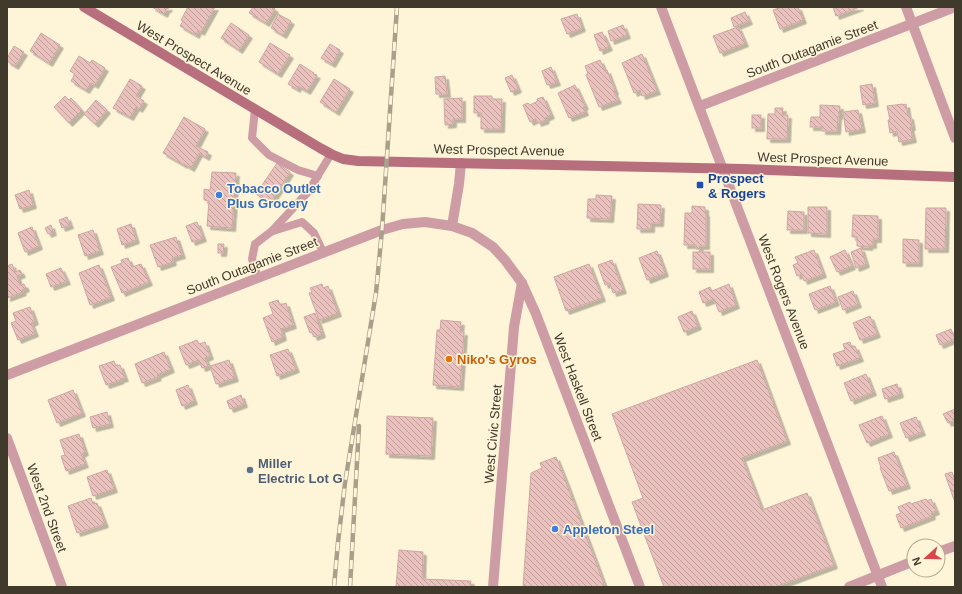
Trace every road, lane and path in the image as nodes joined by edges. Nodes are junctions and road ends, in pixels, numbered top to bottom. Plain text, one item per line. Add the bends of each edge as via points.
1 (84, 7) edge
2 (661, 7) edge
3 (906, 7) edge
4 (955, 7) edge
5 (912, 24) junction
6 (700, 106) junction
7 (255, 109) junction
8 (955, 138) edge
9 (330, 154) junction
10 (461, 163) junction
11 (724, 169) junction
12 (318, 176) junction
13 (955, 177) edge
14 (452, 226) junction
15 (272, 231) junction
16 (323, 252) junction
17 (258, 278) junction
18 (522, 283) junction
19 (7, 375) edge
20 (7, 440) edge
21 (906, 565) edge
22 (878, 576) junction
23 (62, 587) edge
24 (493, 587) edge
25 (640, 587) edge
26 (849, 587) edge
27 (882, 587) edge

1 - 7 main road, West Prospect Avenue
2 - 6 street, West Rogers Avenue
3 - 5 street
4 - 5 street, South Outagamie Street
5 - 6 street, South Outagamie Street
5 - 8 street
6 - 11 street, West Rogers Avenue
7 - 9 main road, West Prospect Avenue
7 - 12 lane via 252,138 269,155 298,170
9 - 10 main road, West Prospect Avenue via 358,161
9 - 12 lane
10 - 11 main road, West Prospect Avenue
10 - 14 street
11 - 13 main road, West Prospect Avenue
11 - 22 street, West Rogers Avenue
12 - 15 lane via 308,192
14 - 16 street, South Outagamie Street via 425,222 403,224
14 - 18 street, West Haskell Street via 472,233 493,247
15 - 16 lane via 302,222 314,233
15 - 17 lane via 255,244 252,259
16 - 17 street, South Outagamie Street
17 - 19 street, South Outagamie Street
18 - 24 street, West Civic Street via 514,327
18 - 25 street, West Haskell Street
20 - 23 street, West 2nd Street
21 - 22 street
22 - 26 street
22 - 27 street, West Rogers Avenue

